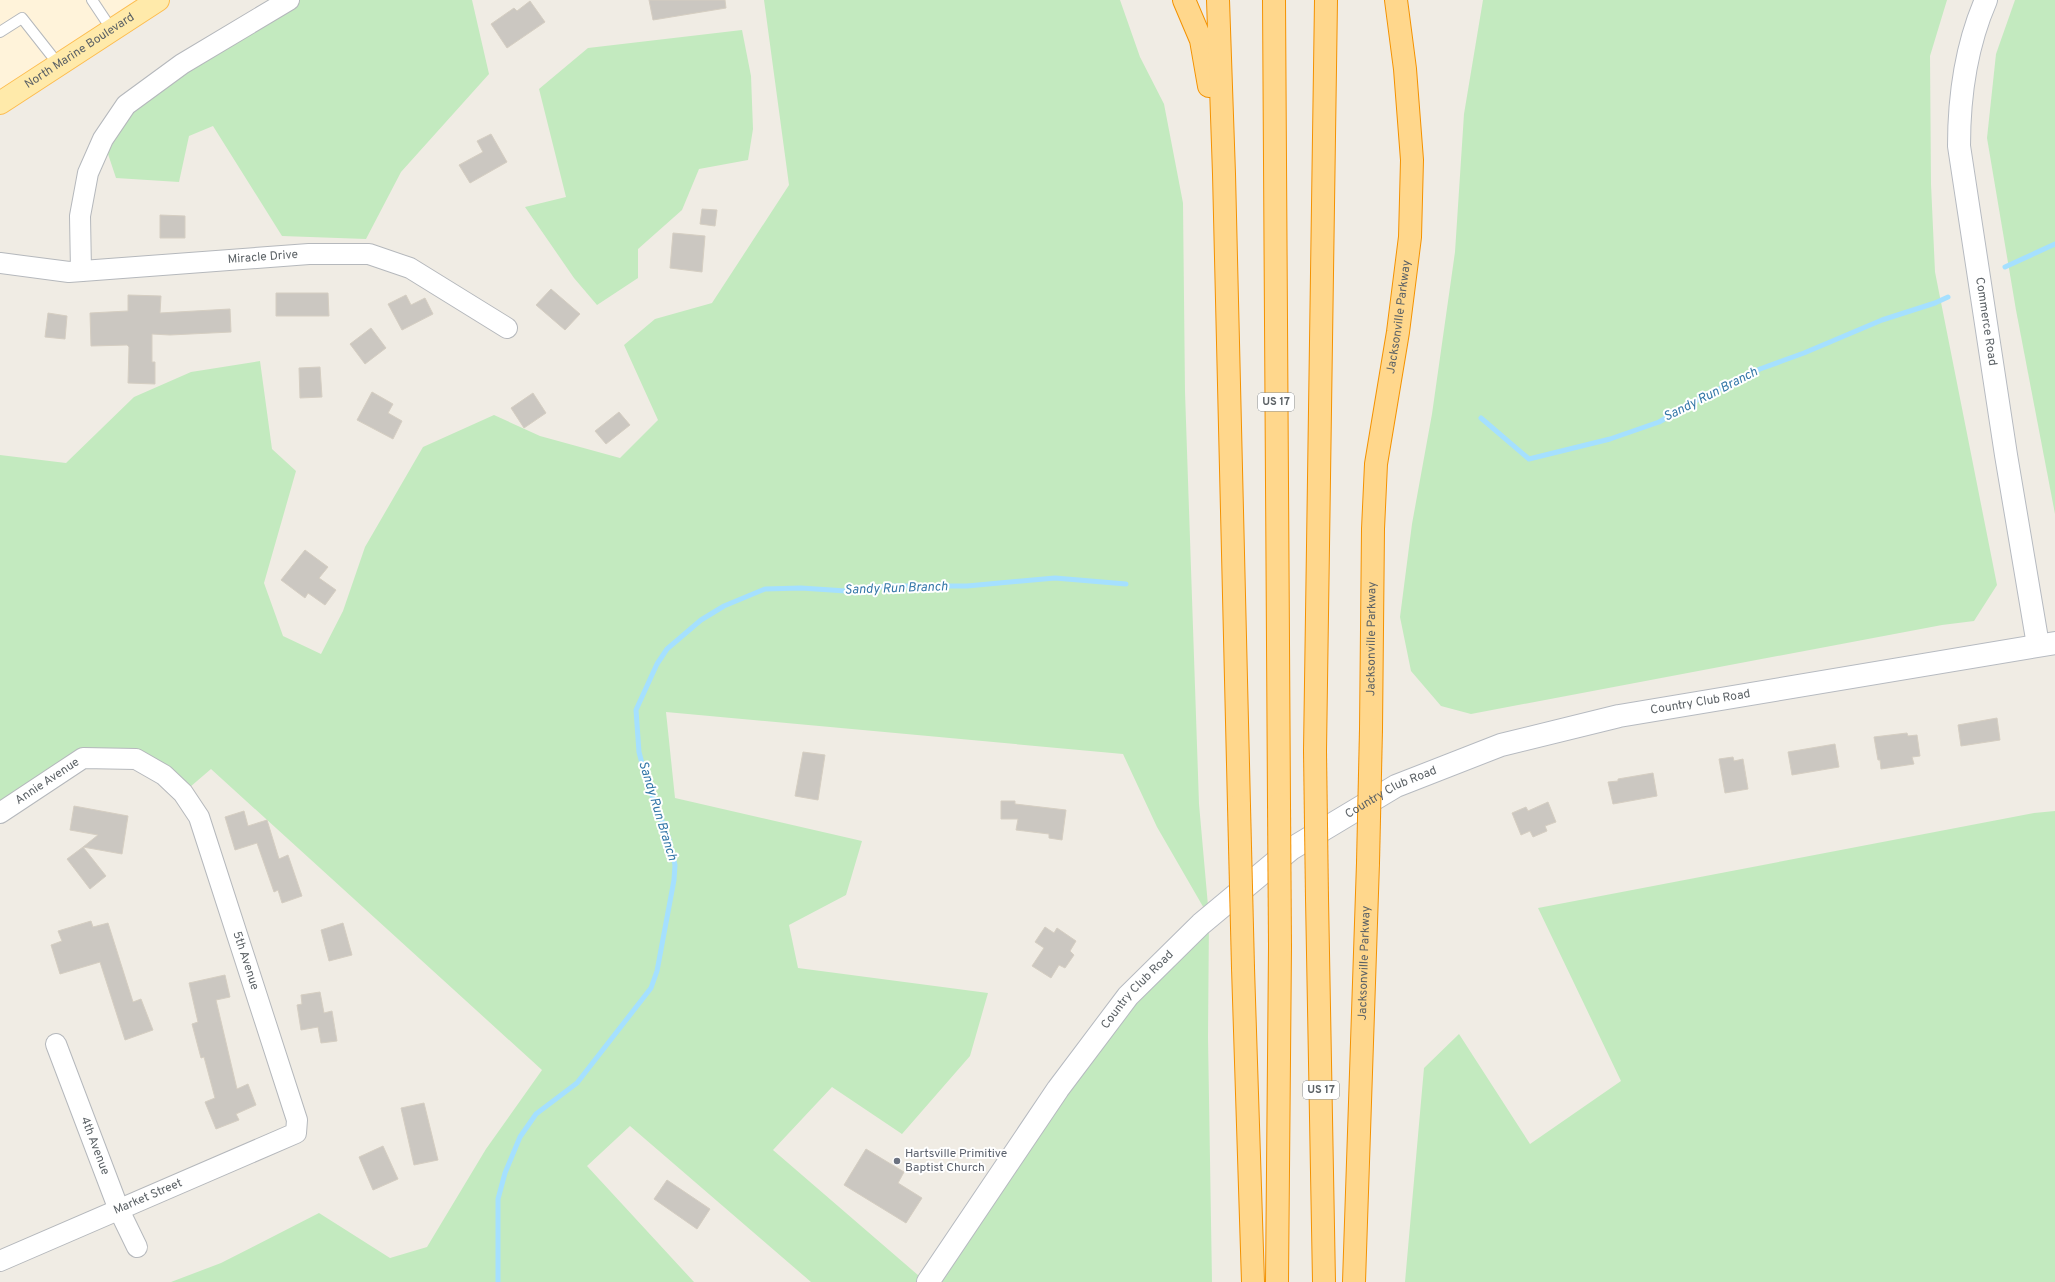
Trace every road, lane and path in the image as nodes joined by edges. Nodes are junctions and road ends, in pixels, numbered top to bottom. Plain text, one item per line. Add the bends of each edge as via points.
1 (92, 0) edge
2 (158, 0) edge
3 (289, 0) edge
4 (1184, 0) edge
5 (1218, 0) edge
6 (1274, 0) edge
7 (1326, 0) edge
8 (1396, 0) edge
9 (1986, 0) edge
10 (112, 30) junction
11 (0, 32) edge
12 (58, 65) junction
13 (0, 103) edge
14 (1224, 174) junction
15 (0, 263) edge
16 (81, 271) junction
17 (507, 328) dead end
18 (2046, 644) edge
19 (183, 793) joint
20 (0, 813) edge
21 (56, 1044) dead end
22 (296, 1133) joint
23 (119, 1210) junction
24 (137, 1247) dead end
25 (0, 1261) edge
26 (928, 1282) edge
27 (1253, 1282) edge
28 (1277, 1282) edge
29 (1324, 1282) edge
30 (1354, 1282) edge

1 - 10 lane
2 - 10 main road, North Marine Boulevard
3 - 16 street via 182,64 126,105 102,138 88,173 80,216
4 - 14 highway via 1202,40
5 - 14 highway
6 - 28 highway, US 17, bridge via 1280,947
7 - 29 highway, US 17, bridge via 1315,751
8 - 30 highway, Jacksonville Parkway, bridge via 1405,69 1412,160 1410,230 1398,332 1376,464 1368,863
9 - 18 main road, Commerce Road via 1969,51 1962,88 1959,146 2006,455
10 - 12 main road, North Marine Boulevard
11 - 12 lane via 22,18
12 - 13 main road, North Marine Boulevard
14 - 27 highway, bridge
15 - 16 street, Miracle Drive via 69,272
16 - 17 street, Miracle Drive via 309,254 369,254 410,268
18 - 26 main road, Country Club Road via 1619,716 1501,745 1396,786 1291,849 1201,924 1128,996 1058,1089
19 - 20 street, Annie Avenue via 164,775 136,759 83,758
19 - 22 street, 5th Avenue via 198,817 220,882 297,1120
21 - 23 street, 4th Avenue
22 - 23 street, Market Street
23 - 24 street, 4th Avenue
23 - 25 street, Market Street

